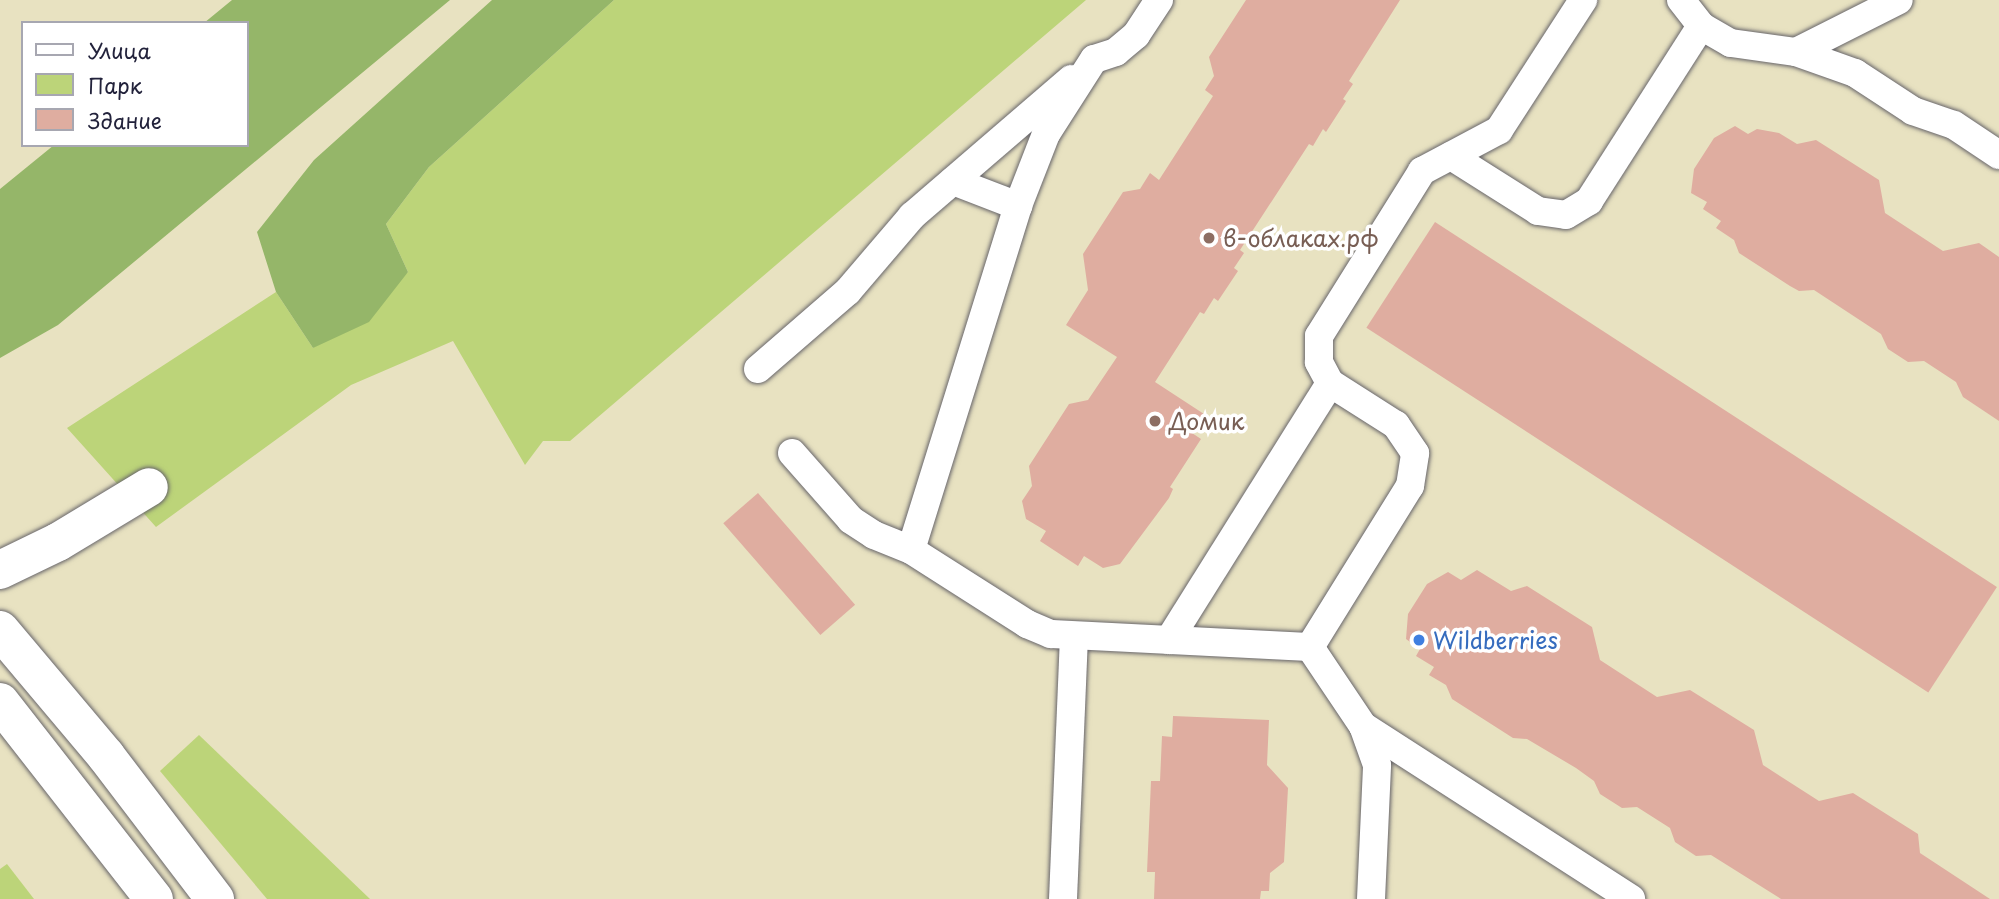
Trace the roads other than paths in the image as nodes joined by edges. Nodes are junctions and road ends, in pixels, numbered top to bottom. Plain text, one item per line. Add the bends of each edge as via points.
1 (1159, 0) edge
2 (1583, 0) edge
3 (1681, 0) edge
4 (1899, 0) edge
5 (1701, 26) junction
6 (1796, 52) junction
7 (1094, 59) junction
8 (1999, 155) edge
9 (1451, 156) junction
10 (953, 181) junction
11 (1018, 206) junction
12 (758, 369) dead end
13 (1330, 383) junction
14 (792, 453) dead end
15 (149, 487) dead end
16 (911, 550) junction
17 (0, 570) edge
18 (0, 630) edge
19 (1074, 636) junction
20 (1169, 640) junction
21 (1310, 647) junction
22 (0, 702) edge
23 (1363, 726) junction
24 (154, 899) edge
25 (215, 899) edge
26 (1063, 899) edge
27 (1371, 899) edge
28 (1631, 899) edge

1 - 7 lane via 1136,35 1116,52
2 - 9 lane via 1499,130
3 - 5 lane
4 - 6 lane
5 - 6 lane via 1731,43
5 - 9 lane via 1589,201 1566,215 1538,211
6 - 8 lane via 1854,73 1913,111 1954,125
7 - 10 lane
7 - 11 lane via 1046,134
9 - 13 lane via 1422,171 1319,336 1319,362
10 - 11 lane
10 - 12 lane via 912,216 848,291
11 - 16 lane
13 - 20 lane
13 - 21 lane via 1396,425 1415,453 1410,486
14 - 16 lane via 851,520
15 - 17 street via 58,542
16 - 19 lane via 1027,624 1051,634
18 - 25 street via 106,755
19 - 20 lane
19 - 26 lane
20 - 21 lane
21 - 23 lane
22 - 24 street
23 - 27 lane via 1377,765
23 - 28 lane

